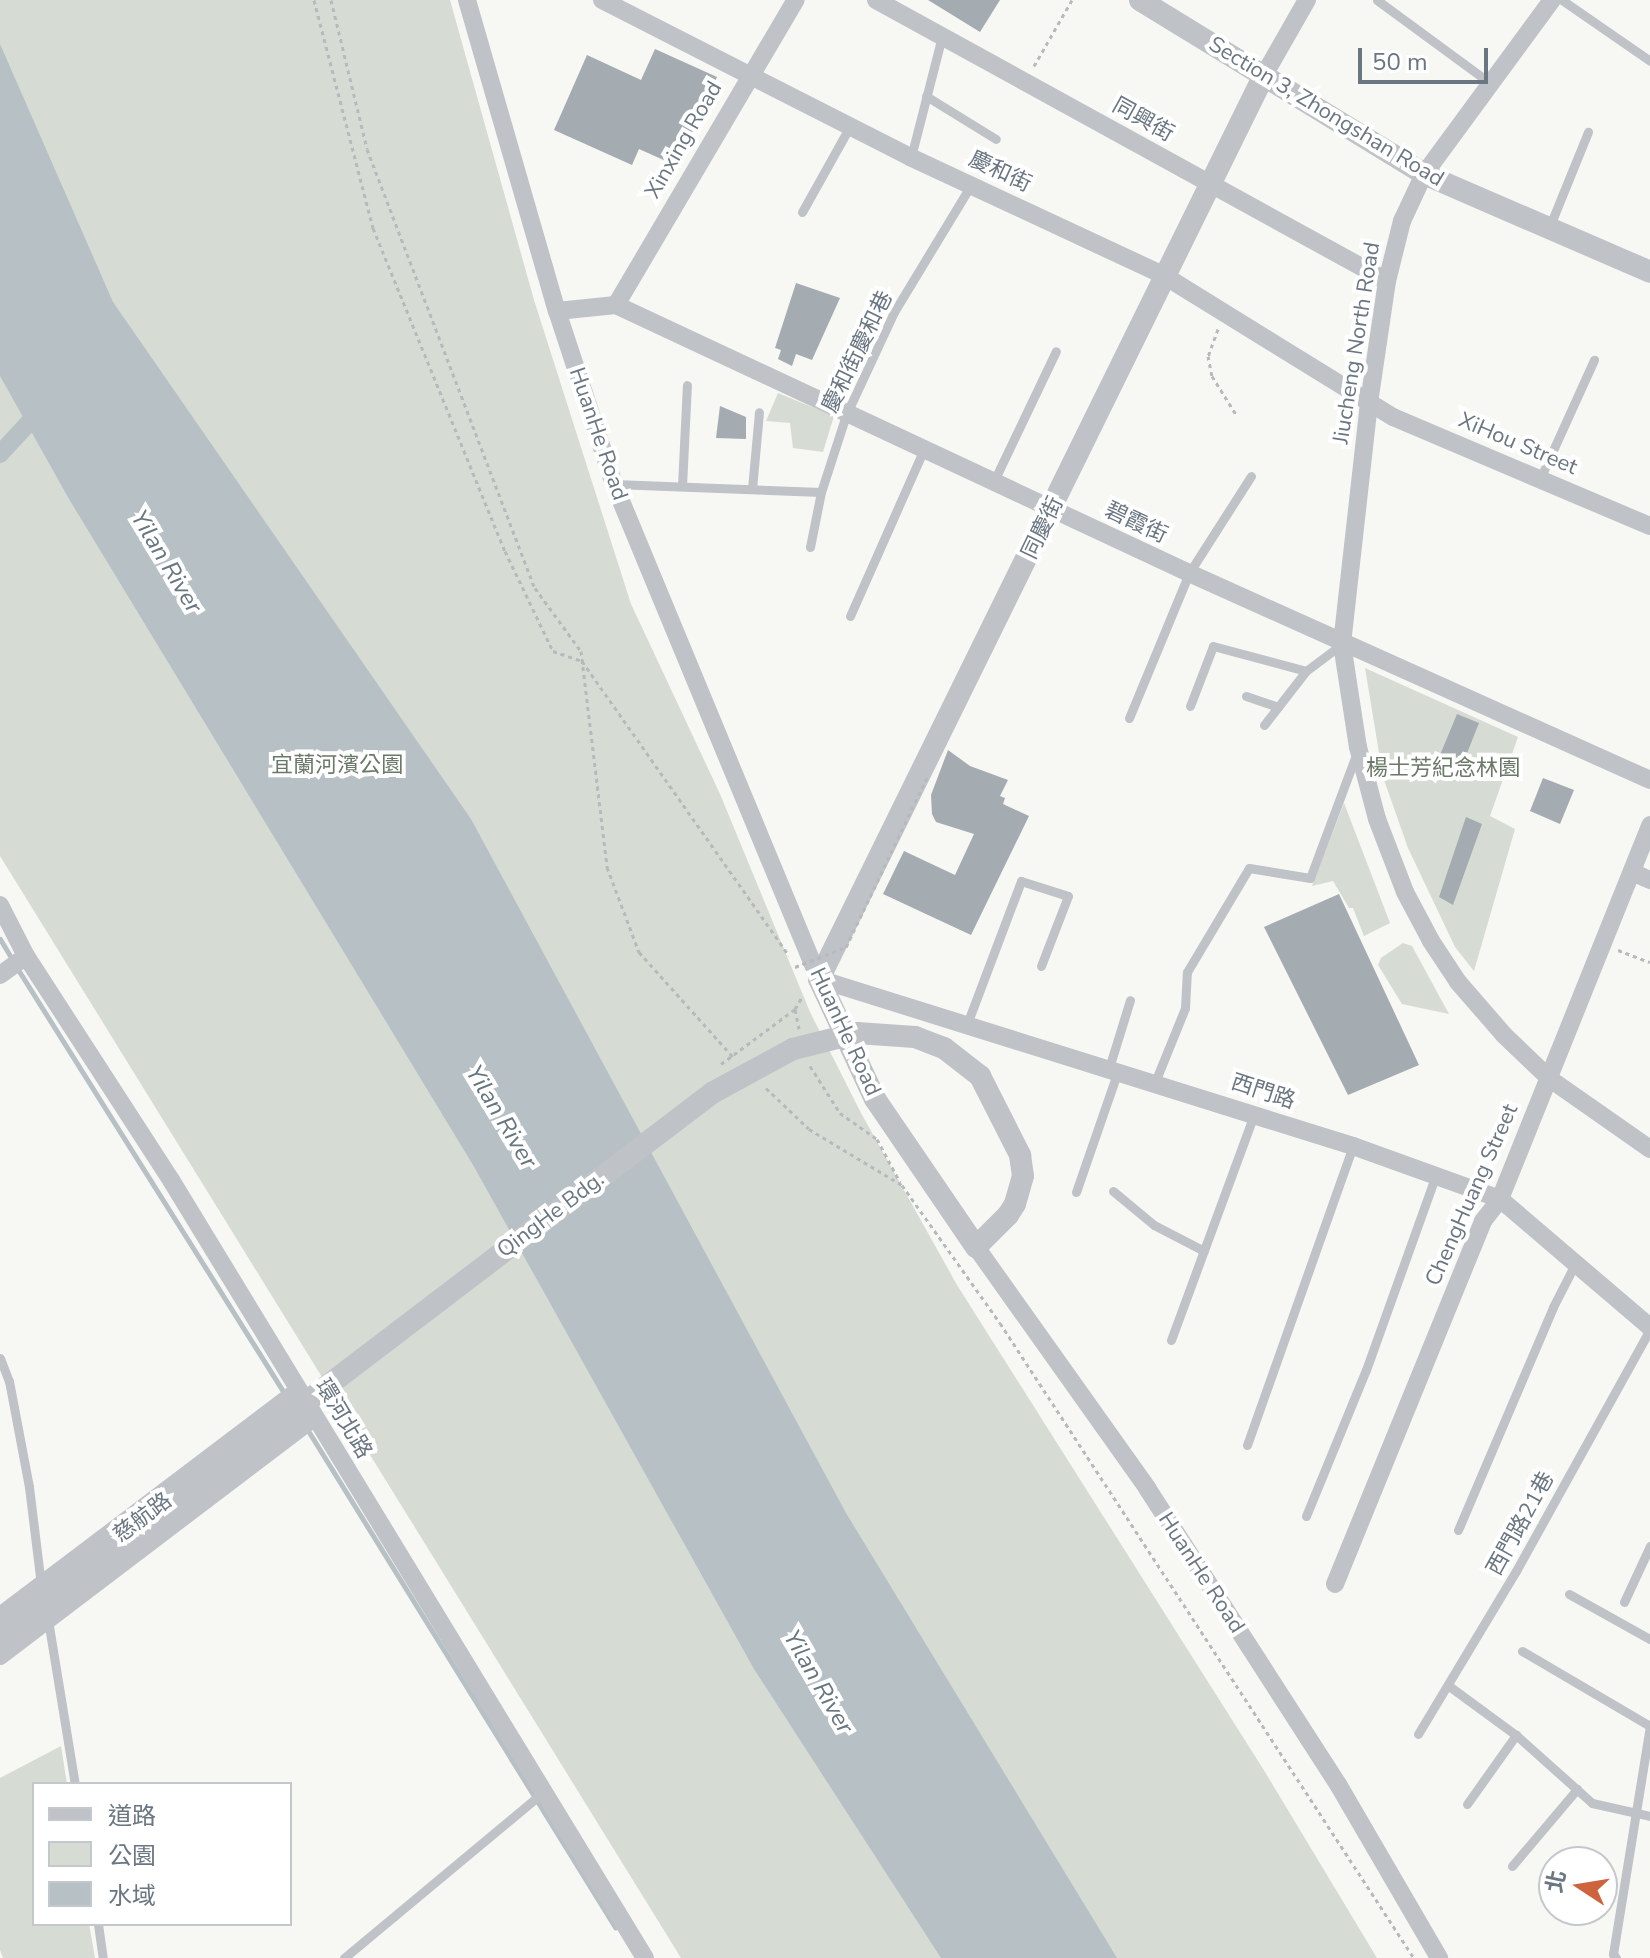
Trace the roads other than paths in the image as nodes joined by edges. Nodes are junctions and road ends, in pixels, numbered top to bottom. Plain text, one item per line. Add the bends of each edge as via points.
1 (467, 0) edge
2 (602, 0) edge
3 (796, 0) edge
4 (876, 0) edge
5 (1140, 0) edge
6 (1307, 0) edge
7 (1377, 0) edge
8 (1552, 1) edge
9 (942, 36) junction
10 (1650, 61) edge
11 (750, 74) junction
12 (1263, 77) junction
13 (1491, 83) junction
14 (926, 96) junction
15 (850, 126) junction
16 (1588, 132) dead end
17 (996, 139) dead end
18 (910, 157) junction
19 (1424, 174) junction
20 (971, 185) junction
21 (1210, 186) junction
22 (802, 212) dead end
23 (1549, 228) junction
24 (1650, 272) edge
25 (1163, 275) junction
26 (1387, 281) junction
27 (616, 305) junction
28 (557, 311) junction
29 (1056, 351) dead end
30 (1594, 360) dead end
31 (687, 385) dead end
32 (1369, 403) junction
33 (759, 412) dead end
34 (846, 415) junction
35 (923, 451) junction
36 (1251, 476) dead end
37 (1540, 479) junction
38 (993, 483) junction
39 (614, 484) junction
40 (682, 486) junction
41 (752, 489) junction
42 (821, 492) junction
43 (1052, 510) junction
44 (1650, 526) edge
45 (810, 547) dead end
46 (1189, 573) junction
47 (850, 616) dead end
48 (1342, 644) junction
49 (1306, 671) junction
50 (1246, 696) dead end
51 (1190, 706) dead end
52 (1278, 707) junction
53 (1129, 718) dead end
54 (1264, 725) dead end
55 (1358, 747) junction
56 (1650, 780) edge
57 (1650, 825) edge
58 (1632, 872) junction
59 (1650, 880) edge
60 (0, 905) edge
61 (26, 956) junction
62 (1041, 966) dead end
63 (0, 975) edge
64 (808, 983) junction
65 (1130, 1000) dead end
66 (967, 1024) junction
67 (1114, 1069) junction
68 (1550, 1079) junction
69 (1155, 1082) junction
70 (1254, 1114) junction
71 (1353, 1146) junction
72 (1650, 1149) edge
73 (1436, 1174) junction
74 (1113, 1191) dead end
75 (1076, 1192) dead end
76 (1500, 1199) junction
77 (976, 1247) junction
78 (1204, 1251) junction
79 (1575, 1264) junction
80 (1650, 1328) edge
81 (1171, 1340) dead end
82 (0, 1358) edge
83 (298, 1391) junction
84 (314, 1418) junction
85 (1247, 1445) dead end
86 (1306, 1516) dead end
87 (1458, 1530) dead end
88 (1650, 1546) edge
89 (1335, 1584) dead end
90 (41, 1585) junction
91 (1569, 1594) dead end
92 (1624, 1602) dead end
93 (0, 1616) edge
94 (48, 1620) junction
95 (0, 1635) edge
96 (1650, 1639) edge
97 (1522, 1651) dead end
98 (0, 1656) edge
99 (1449, 1686) junction
100 (1650, 1726) edge
101 (1418, 1734) dead end
102 (1516, 1735) junction
103 (75, 1782) edge
104 (1577, 1789) junction
105 (543, 1792) junction
106 (1467, 1804) dead end
107 (1636, 1814) junction
108 (1650, 1816) edge
109 (1512, 1866) dead end
110 (98, 1926) edge
111 (103, 1958) edge
112 (344, 1958) edge
113 (645, 1958) edge
114 (1439, 1958) edge
115 (1616, 1958) edge

1 - 28 street, HuanHe Road
2 - 11 street, 慶和街
3 - 11 street, Xinxing Road
4 - 9 street, 同興街
5 - 12 street, Section 3, Zhongshan Road
6 - 12 street
7 - 13 lane
8 - 10 lane
8 - 13 street, Jiucheng North Road
9 - 14 lane
9 - 21 street, 同興街
11 - 15 street, 慶和街
11 - 27 street, Xinxing Road
12 - 19 street, Section 3, Zhongshan Road
12 - 21 street, 同慶街
13 - 19 street, Jiucheng North Road
14 - 17 lane
14 - 18 lane
15 - 18 street, 慶和街
15 - 22 lane
16 - 23 lane
18 - 20 street, 慶和街
19 - 23 street, Section 3, Zhongshan Road
19 - 26 street, Jiucheng North Road via 1402,221
20 - 25 street, 慶和街
20 - 34 lane, 慶和街慶和巷 via 894,312
21 - 25 street, 同慶街
21 - 26 street, 同興街
23 - 24 street, Section 3, Zhongshan Road
25 - 32 street, 慶和街
25 - 43 street, 同慶街
26 - 32 street, Jiucheng North Road
27 - 28 street
27 - 34 street, 碧霞街
28 - 39 street, HuanHe Road
29 - 38 lane
30 - 37 lane
31 - 40 lane
32 - 37 street, XiHou Street
32 - 48 street, Jiucheng North Road
33 - 41 lane
34 - 35 street, 碧霞街
34 - 42 lane, 慶和街慶和巷
35 - 38 street, 碧霞街
35 - 47 lane
36 - 46 lane
37 - 44 street, XiHou Street
38 - 43 street, 碧霞街
39 - 40 lane
39 - 64 street, HuanHe Road
40 - 41 lane
41 - 42 lane
42 - 45 lane, 慶和街慶和巷
43 - 46 street, 碧霞街
43 - 64 street, 同慶街
46 - 48 street, 碧霞街
46 - 53 lane
48 - 49 lane
48 - 55 street, Jiucheng North Road
48 - 56 street, 碧霞街
49 - 51 lane via 1213,646
49 - 52 lane
50 - 52 lane
52 - 54 lane
55 - 68 street, Jiucheng North Road via 1377,819 1431,941 1494,1025
55 - 69 lane via 1310,878 1249,868 1187,972 1185,1008
57 - 58 street, ChengHuang Street
58 - 59 street
58 - 68 street, ChengHuang Street
60 - 61 street, 環河北路
61 - 63 street
61 - 83 street, 環河北路 via 171,1180
62 - 66 lane via 1068,896 1021,881
64 - 66 street, 西門路
64 - 77 street, HuanHe Road via 875,1099
65 - 67 lane
66 - 67 street, 西門路
67 - 69 street, 西門路
67 - 75 lane
68 - 72 street, Jiucheng North Road
68 - 76 street, ChengHuang Street
69 - 70 street, 西門路
70 - 71 street, 西門路
70 - 78 lane
71 - 73 street, 西門路
71 - 85 lane
73 - 76 street, 西門路
73 - 86 lane via 1366,1370
74 - 78 lane via 1154,1225
76 - 79 street, 西門路
76 - 89 street, ChengHuang Street via 1483,1221
77 - 95 street, QingHe Bdg., bridge via 1008,1215 1023,1176 1020,1155 980,1076 944,1048 915,1037 857,1033 793,1049 712,1093
77 - 114 street, HuanHe Road via 1147,1488 1339,1786
78 - 81 lane
79 - 80 street, 西門路
79 - 87 lane
80 - 99 lane, 西門路21巷
82 - 90 lane via 29,1487
83 - 84 street, 環河北路
83 - 90 street, 慈航路
84 - 94 street, 慈航路
84 - 105 street, 環河北路
88 - 92 lane
90 - 93 street, 慈航路
91 - 96 lane
94 - 98 street, 慈航路
94 - 103 lane
97 - 100 lane
99 - 101 lane, 西門路21巷
99 - 102 lane
100 - 107 lane
102 - 104 lane
102 - 106 lane
104 - 107 lane via 1592,1803
104 - 109 lane
105 - 112 lane
105 - 113 street, 環河北路
107 - 108 lane
107 - 115 lane
110 - 111 lane

